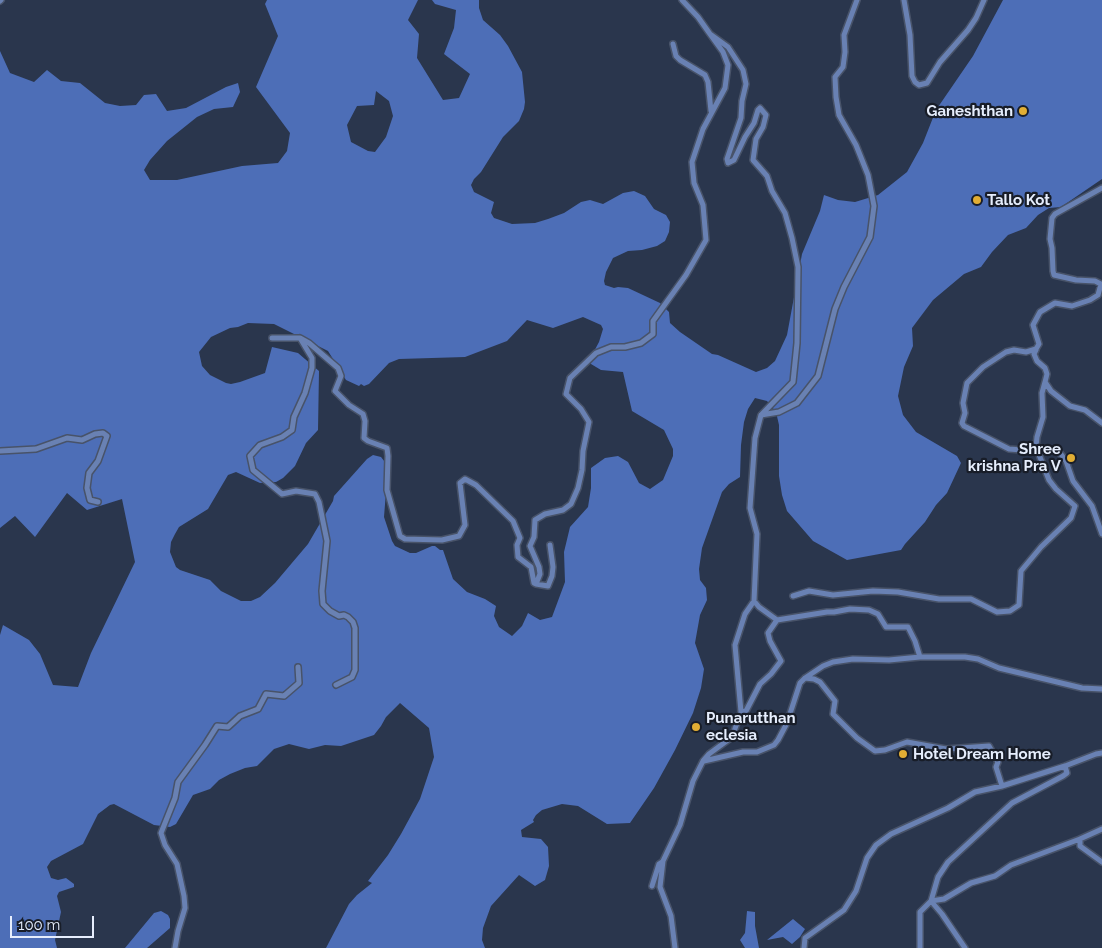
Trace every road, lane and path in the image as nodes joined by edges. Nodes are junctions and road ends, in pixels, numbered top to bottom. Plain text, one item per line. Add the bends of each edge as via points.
1 (682, 0) edge
2 (857, 0) edge
3 (904, 0) edge
4 (984, 0) edge
5 (710, 34) junction
6 (673, 44) dead end
7 (710, 114) junction
8 (1102, 188) edge
9 (272, 338) dead end
10 (300, 338) junction
11 (1036, 349) junction
12 (1045, 382) junction
13 (762, 416) junction
14 (1102, 423) edge
15 (1036, 447) junction
16 (0, 451) edge
17 (98, 502) dead end
18 (1102, 534) edge
19 (550, 545) dead end
20 (536, 584) junction
21 (793, 596) dead end
22 (754, 602) junction
23 (777, 620) junction
24 (920, 657) junction
25 (298, 667) dead end
26 (805, 678) junction
27 (336, 685) dead end
28 (1102, 689) edge
29 (740, 712) junction
30 (1102, 753) edge
31 (703, 761) junction
32 (1066, 766) junction
33 (1002, 786) junction
34 (1102, 829) edge
35 (1080, 839) junction
36 (663, 861) junction
37 (1102, 862) edge
38 (652, 886) dead end
39 (931, 901) junction
40 (175, 948) edge
41 (675, 948) edge
42 (804, 948) edge
43 (920, 948) edge
44 (965, 948) edge

1 - 5 street
2 - 13 street via 844,35 843,67 835,77 836,97 839,115 868,175 874,206 870,237 835,309 818,376 797,403
3 - 4 street via 912,76 919,85 927,83 940,62 968,30
5 - 7 street via 728,65 725,88
5 - 13 street via 736,57 746,84 741,118 728,163 734,160 760,108 766,115 756,139 753,160 766,176 785,213 798,267 793,382
6 - 7 street via 676,56 704,75 708,82
7 - 20 street via 692,162 694,183 703,205 706,240 653,321 653,334 641,343 611,347 596,353 570,378 566,394 581,408 589,422 582,470 571,504 564,510 535,520 530,546 539,567
8 - 11 street via 1055,214 1050,239 1054,274 1095,281 1101,284 1098,295 1072,306 1055,303 1040,312 1033,325 1039,344
9 - 10 street
10 - 20 street via 338,368 340,376 335,391 363,414 364,438 386,448 387,490 400,536 405,539 442,540 458,536 465,525 460,483 465,479 476,485 513,522 520,538 518,557 531,567
10 - 27 street via 312,358 312,368 292,430 260,445 250,456 253,470 282,494 296,491 314,494 319,502 328,541 323,604 339,616 348,617 355,628 355,670 352,677
11 - 12 street via 1034,354 1047,374
11 - 15 street via 1006,352 971,378 963,403 965,414 962,424 1008,449
12 - 14 street via 1060,399 1085,410
12 - 15 street via 1043,417
13 - 22 street via 753,448 750,508 757,534
15 - 18 street via 1060,454 1066,461 1073,481 1092,506
15 - 21 street via 1049,480 1075,506 1071,518 1021,572 1019,605 1010,611 997,612 971,599 939,599 898,592 833,595 809,591
16 - 17 street via 36,448 67,438 82,440 103,433 107,436 98,461 89,473 87,488 90,500
19 - 20 street via 552,576 548,586
22 - 23 street
22 - 29 street via 735,645
23 - 24 street via 827,612 869,610 878,614 886,627 908,627
23 - 29 street via 768,633 781,661 760,684 746,711
24 - 26 street via 833,662
24 - 28 street via 972,658 999,668 1082,688
25 - 40 street via 299,683 284,696 266,694 258,708 228,726 216,726 178,782 161,833 177,864 184,896 185,908
26 - 31 street via 774,746
26 - 33 street via 820,682 835,701 833,714 870,748 880,751 906,742 946,749 989,746 998,762 996,767
29 - 31 street via 732,737
30 - 32 street
31 - 36 street
32 - 33 street
32 - 39 street via 1067,773 1012,803 948,862 938,877
33 - 42 street via 975,792 876,844 867,858 856,892 844,910 805,938
34 - 35 street
35 - 37 street via 1080,846
35 - 39 street via 1011,865 995,876 971,883 944,899
36 - 38 street
36 - 41 street via 660,887 671,916
39 - 43 street via 920,912
39 - 44 street

